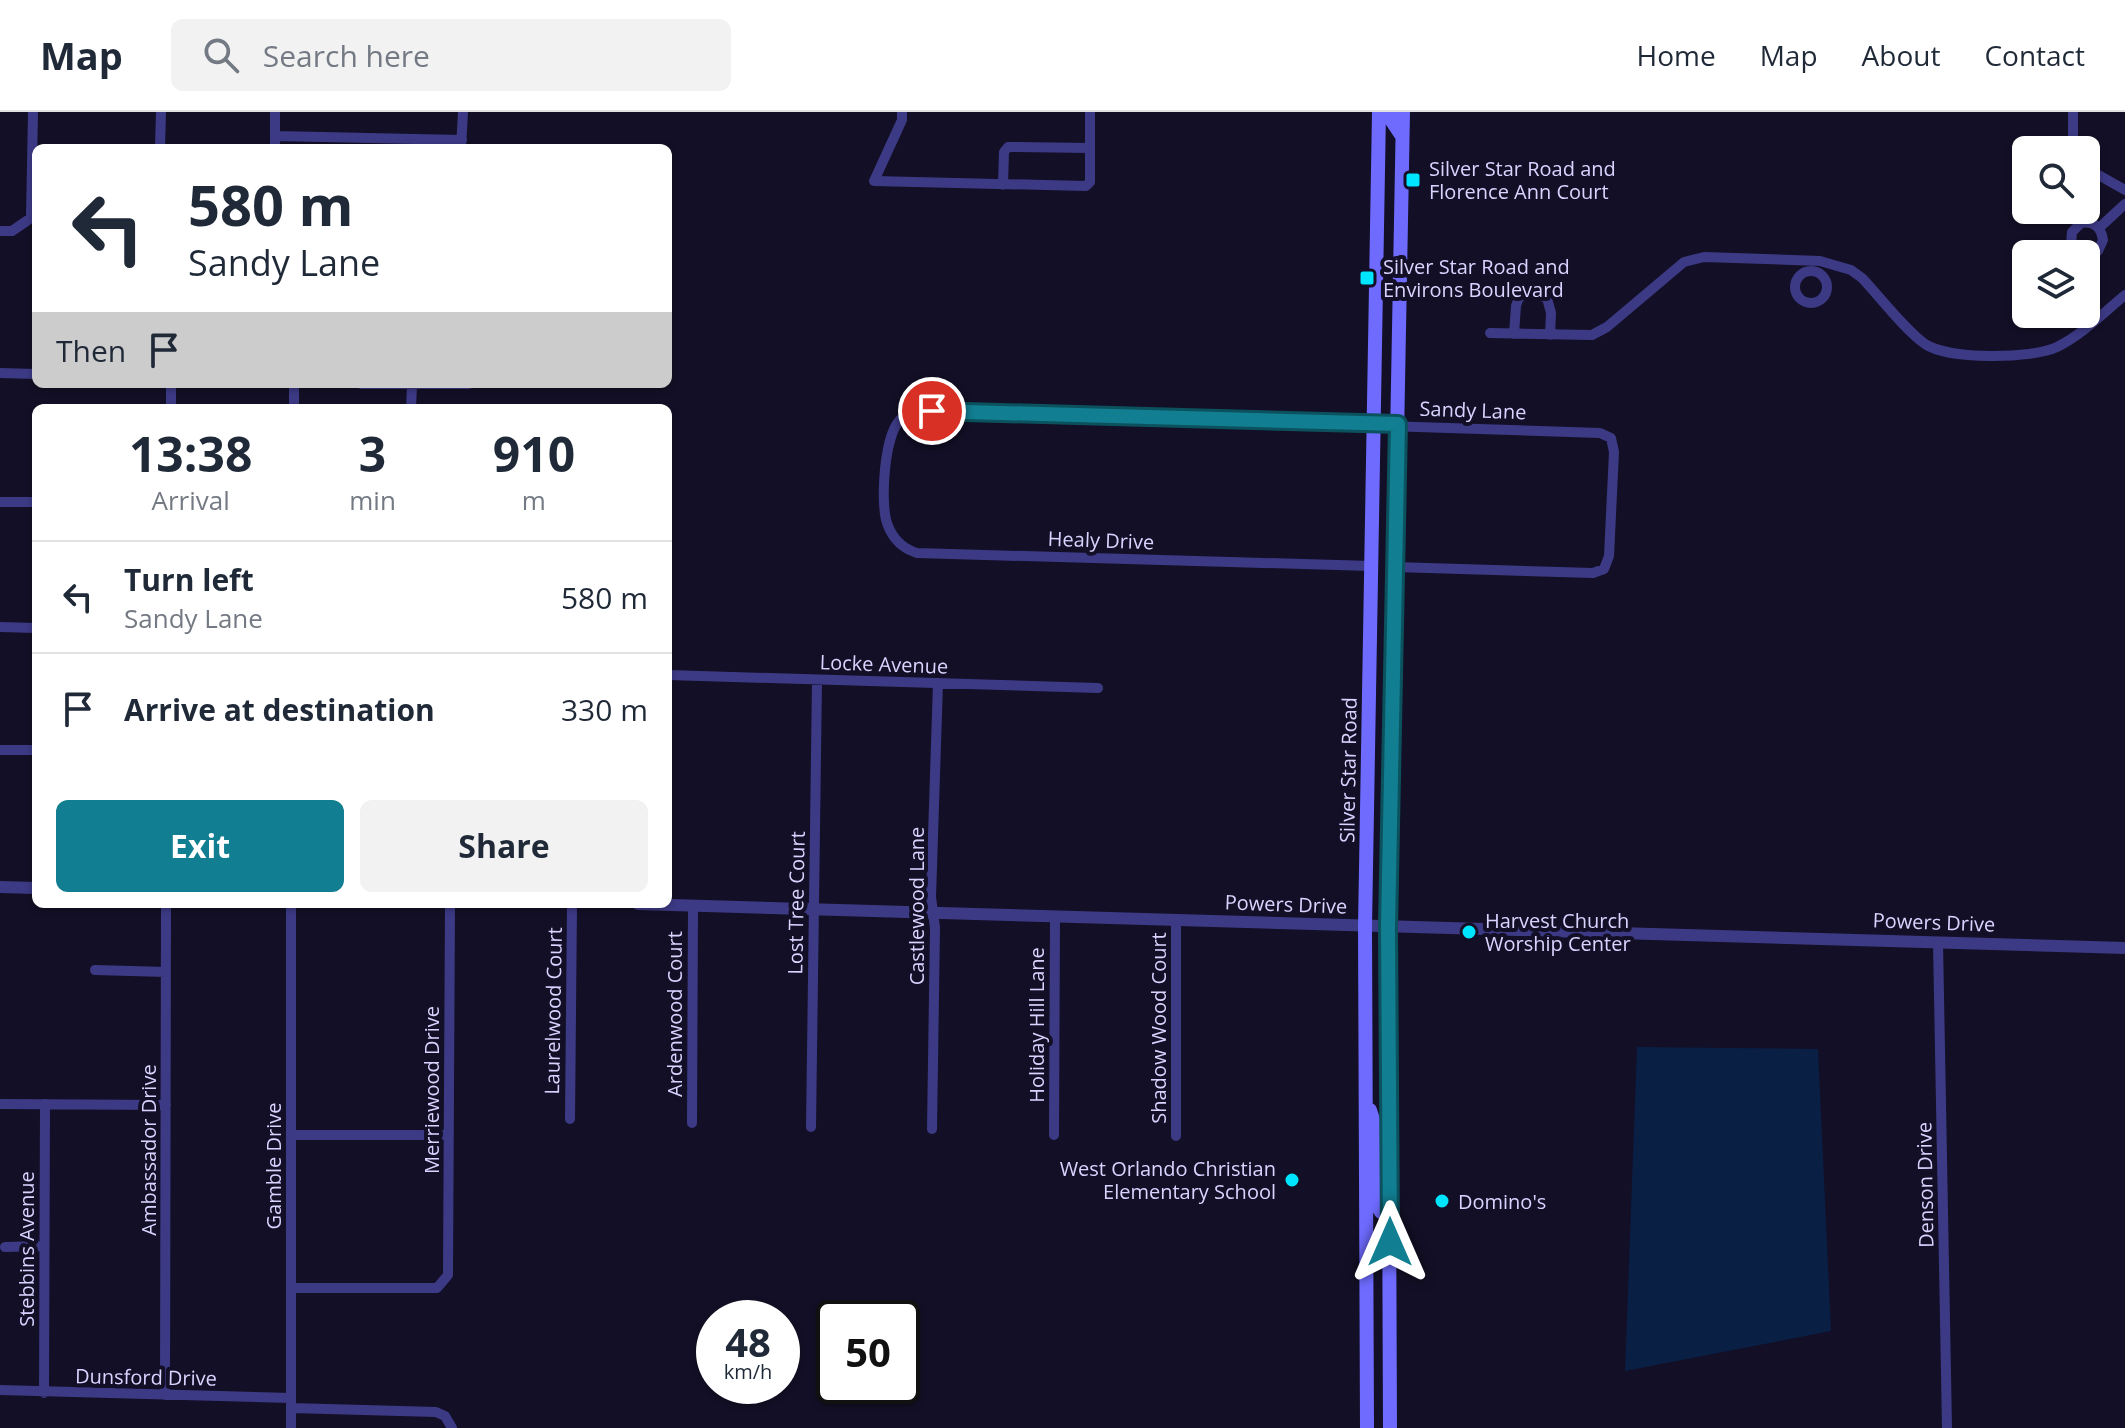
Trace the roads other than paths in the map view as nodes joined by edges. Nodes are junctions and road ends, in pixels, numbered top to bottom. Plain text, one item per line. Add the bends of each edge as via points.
1 (33, 112) edge
2 (161, 112) edge
3 (275, 112) edge
4 (463, 112) edge
5 (902, 112) edge
6 (1090, 112) edge
7 (1379, 112) edge
8 (1392, 112) edge
9 (1403, 112) edge
10 (2073, 112) edge
11 (1403, 136) junction
12 (2073, 136) edge
13 (275, 142) edge
14 (32, 144) edge
15 (160, 144) edge
16 (462, 144) edge
17 (1090, 148) junction
18 (32, 165) edge
19 (2100, 176) edge
20 (1003, 185) junction
21 (2125, 190) edge
22 (2125, 204) edge
23 (2099, 228) junction
24 (0, 231) edge
25 (2070, 240) edge
26 (2100, 248) edge
27 (2125, 295) edge
28 (1490, 333) dead end
29 (1514, 334) junction
30 (1550, 335) junction
31 (0, 373) edge
32 (32, 374) edge
33 (1373, 423) junction
34 (1398, 424) junction
35 (885, 482) joint
36 (0, 502) edge
37 (32, 502) edge
38 (1371, 566) junction
39 (1395, 567) junction
40 (0, 627) edge
41 (32, 628) edge
42 (672, 675) edge
43 (817, 680) junction
44 (938, 683) junction
45 (1098, 688) dead end
46 (0, 750) edge
47 (32, 750) edge
48 (0, 887) edge
49 (32, 888) edge
50 (672, 905) edge
51 (693, 906) junction
52 (166, 908) edge
53 (291, 908) edge
54 (450, 908) edge
55 (572, 908) edge
56 (813, 909) junction
57 (933, 912) junction
58 (1055, 916) junction
59 (1176, 919) junction
60 (1365, 927) junction
61 (1388, 927) junction
62 (1938, 942) junction
63 (2125, 948) edge
64 (95, 970) dead end
65 (166, 972) junction
66 (1365, 1094) junction
67 (0, 1104) edge
68 (45, 1104) junction
69 (166, 1105) junction
70 (570, 1119) dead end
71 (692, 1123) dead end
72 (811, 1127) dead end
73 (932, 1129) dead end
74 (291, 1135) junction
75 (449, 1135) junction
76 (1054, 1135) dead end
77 (1176, 1136) dead end
78 (1390, 1216) junction
79 (43, 1246) junction
80 (5, 1247) dead end
81 (291, 1288) junction
82 (0, 1390) edge
83 (44, 1393) junction
84 (165, 1395) junction
85 (291, 1403) junction
86 (291, 1428) edge
87 (452, 1428) edge
88 (1367, 1428) edge
89 (1390, 1428) edge
90 (1947, 1428) edge

1 - 14 street
2 - 15 street
3 - 13 street
4 - 16 street
5 - 20 street via 874,181
6 - 17 street
7 - 33 main road, Silver Star Road
8 - 11 main road
9 - 11 main road
10 - 12 street
11 - 34 main road
13 - 16 street
17 - 20 street via 1008,147
17 - 20 street via 1086,186
18 - 24 street via 31,218 12,231
19 - 21 street
22 - 23 street
23 - 25 street via 2088,222 2075,226
23 - 26 street
27 - 30 street via 2052,349 1954,354 1923,343 1851,270 1704,257 1684,262 1592,335
28 - 29 street
29 - 30 street
29 - 30 street via 1519,297 1532,293 1547,298
31 - 32 street
33 - 34 street, Sandy Lane
33 - 35 street, Sandy Lane via 915,412 900,419 891,433
33 - 38 main road, Silver Star Road
34 - 39 main road
34 - 39 street, Sandy Lane via 1600,433 1611,438 1614,452 1604,569 1593,573
35 - 38 street, Healy Drive via 886,521 896,541 917,553
36 - 37 street
38 - 60 main road, Silver Star Road
39 - 61 main road
40 - 41 street
42 - 43 street, Locke Avenue
43 - 44 street, Locke Avenue
43 - 56 street, Lost Tree Court
44 - 45 street, Locke Avenue
44 - 57 street, Castlewood Lane
46 - 47 street
48 - 49 street
50 - 51 street, Powers Drive
51 - 56 street, Powers Drive
51 - 71 street, Ardenwood Court
52 - 65 street, Ambassador Drive
53 - 74 street, Gamble Drive
54 - 75 street, Merriewood Drive
55 - 70 street, Laurelwood Court
56 - 57 street, Powers Drive
56 - 72 street, Lost Tree Court
57 - 58 street, Powers Drive
57 - 73 street, Castlewood Lane
58 - 59 street, Powers Drive
58 - 76 street, Holiday Hill Lane
59 - 60 street, Powers Drive
59 - 77 street, Shadow Wood Court
60 - 61 street, Powers Drive
60 - 66 main road, Silver Star Road
61 - 62 street, Powers Drive
61 - 78 main road
62 - 63 street, Powers Drive
62 - 90 street, Denson Drive
64 - 65 street
65 - 69 street, Ambassador Drive
66 - 78 main road via 1376,1129 1376,1204
66 - 88 main road, Silver Star Road
67 - 68 street
68 - 69 street
68 - 79 street, Stebbins Avenue
69 - 84 street, Ambassador Drive
74 - 75 street
74 - 81 street, Gamble Drive
75 - 81 street, Merriewood Drive via 448,1275 437,1288
78 - 89 main road
79 - 80 street
79 - 83 street, Stebbins Avenue
81 - 85 street, Gamble Drive
82 - 83 street, Dunsford Drive
83 - 84 street, Dunsford Drive
84 - 85 street, Dunsford Drive
85 - 86 street, Gamble Drive
85 - 87 street, Dunsford Drive via 436,1412

